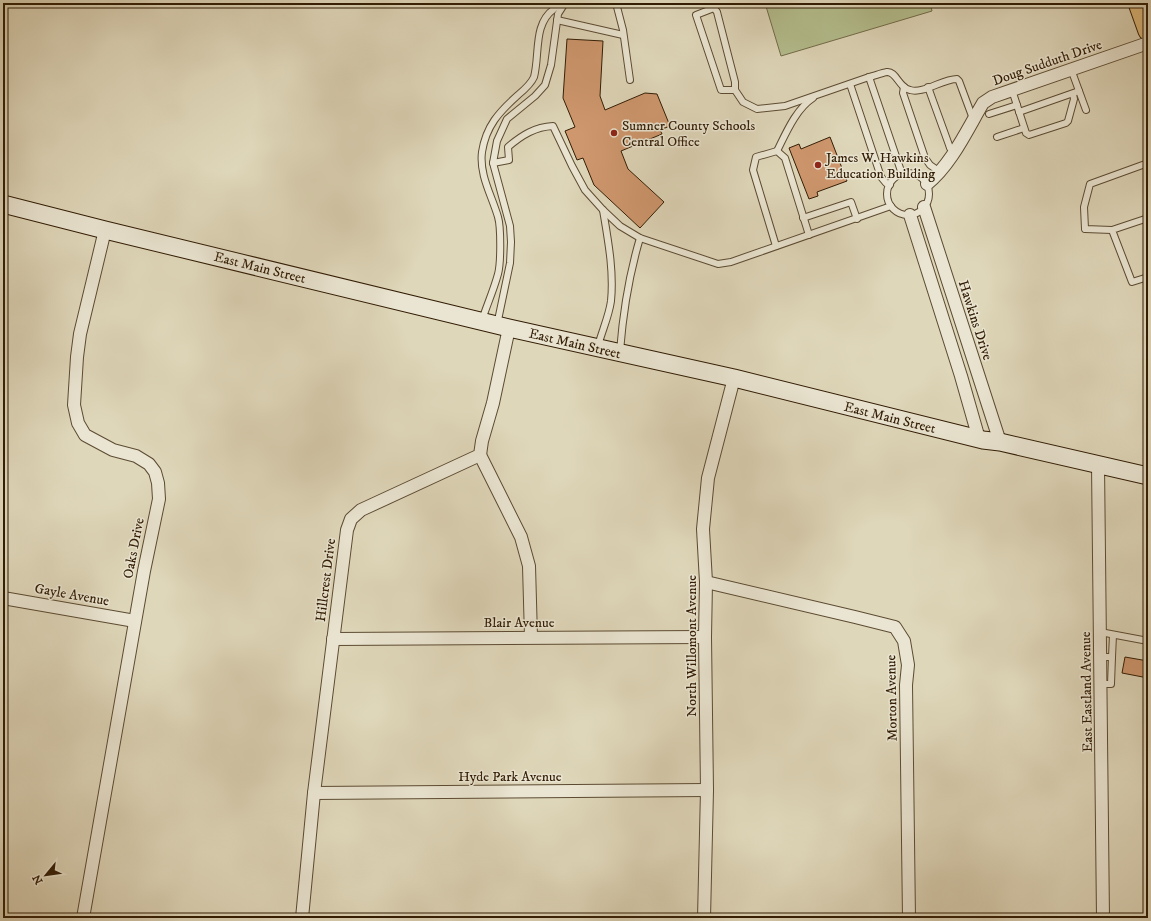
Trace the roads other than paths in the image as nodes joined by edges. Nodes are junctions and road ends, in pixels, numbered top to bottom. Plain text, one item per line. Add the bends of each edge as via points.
1 (565, 3) edge
2 (616, 3) edge
3 (1138, 3) edge
4 (557, 20) junction
5 (1148, 31) edge
6 (623, 35) junction
7 (1148, 43) edge
8 (1071, 69) junction
9 (869, 77) junction
10 (630, 80) dead end
11 (850, 84) junction
12 (904, 87) junction
13 (928, 87) junction
14 (735, 90) junction
15 (1012, 90) junction
16 (1076, 92) junction
17 (818, 94) junction
18 (1017, 106) junction
19 (1086, 110) dead end
20 (1019, 112) junction
21 (989, 114) dead end
22 (974, 118) junction
23 (1024, 128) junction
24 (997, 137) dead end
25 (777, 150) junction
26 (954, 151) junction
27 (493, 163) junction
28 (1148, 163) edge
29 (940, 172) junction
30 (902, 174) junction
31 (927, 184) junction
32 (890, 185) junction
33 (3, 204) edge
34 (891, 206) junction
35 (924, 208) junction
36 (603, 210) junction
37 (910, 215) junction
38 (803, 218) junction
39 (1148, 218) edge
40 (857, 219) junction
41 (105, 230) junction
42 (1112, 230) junction
43 (809, 235) junction
44 (640, 238) junction
45 (776, 246) junction
46 (1148, 277) edge
47 (496, 324) junction
48 (597, 348) junction
49 (619, 353) junction
50 (734, 378) junction
51 (979, 438) junction
52 (1000, 442) junction
53 (480, 455) junction
54 (1098, 465) junction
55 (1148, 476) edge
56 (706, 582) junction
57 (3, 598) edge
58 (135, 621) junction
59 (1100, 632) junction
60 (1113, 635) junction
61 (705, 636) junction
62 (531, 637) junction
63 (332, 639) junction
64 (1148, 641) edge
65 (1106, 657) junction
66 (707, 790) junction
67 (314, 792) junction
68 (83, 918) edge
69 (302, 918) edge
70 (704, 918) edge
71 (909, 918) edge
72 (1103, 918) edge

1 - 4 lane
1 - 47 lane via 554,8 542,24 533,78 495,118 484,142 483,174 499,218
2 - 6 lane
3 - 5 main road
4 - 6 lane
4 - 27 lane via 545,85 507,119 497,142
6 - 10 lane
7 - 8 street, Doug Sudduth Drive
8 - 15 street, Doug Sudduth Drive
8 - 16 lane
9 - 11 lane
9 - 12 lane via 891,72
9 - 30 lane
11 - 17 lane
11 - 32 lane via 881,177
12 - 13 lane via 910,91
12 - 29 lane via 903,93 925,158 930,166
13 - 22 lane via 957,79
13 - 26 lane via 949,146
14 - 14 lane via 717,12 714,8 696,15 721,90
14 - 17 lane via 743,102 757,109 785,106
15 - 18 lane
15 - 22 street, Doug Sudduth Drive via 983,103
16 - 19 lane
16 - 20 lane
16 - 23 lane via 1066,123 1032,135 1026,133
17 - 25 lane via 809,100 794,119
18 - 20 lane
18 - 21 lane
20 - 23 lane
22 - 26 street, Doug Sudduth Drive
23 - 24 lane
25 - 38 lane via 785,158
25 - 45 lane via 756,157 753,170
26 - 29 street, Doug Sudduth Drive
27 - 36 lane via 508,160 508,147 531,131 543,126 553,126 585,190
27 - 47 lane via 510,226 511,242 510,263
28 - 42 lane via 1090,184 1084,207 1085,229
29 - 31 street, Doug Sudduth Drive
30 - 31 lane via 919,176
30 - 32 lane
31 - 35 lane via 929,196
32 - 34 lane via 887,194
33 - 41 street, East Main Street
34 - 37 lane via 900,213
34 - 40 lane
35 - 37 lane
35 - 52 street, Hawkins Drive
36 - 44 lane via 620,226
36 - 48 lane via 612,280 610,302
37 - 51 street
38 - 40 lane via 851,202
38 - 43 lane
39 - 42 lane
40 - 43 lane
41 - 47 street, East Main Street
41 - 58 street, Oaks Drive via 80,334 74,405 78,423 85,435 113,450 136,456 149,464 157,477 159,499
42 - 46 lane via 1132,282
43 - 45 lane
44 - 45 lane via 718,264
44 - 49 lane via 634,258
47 - 48 street, East Main Street
47 - 53 street via 493,403
48 - 49 street, East Main Street
49 - 50 street, East Main Street
50 - 51 street, East Main Street
50 - 56 street, North Willomont Avenue via 708,478 703,529
51 - 52 street, East Main Street
52 - 54 street, East Main Street
53 - 62 street via 521,537 529,566
53 - 63 street, Hillcrest Drive via 362,510 351,519 347,530
54 - 55 street, East Main Street
54 - 59 street, East Eastland Avenue
56 - 61 street, North Willomont Avenue
56 - 71 street, Morton Avenue via 895,627 904,641 908,665 906,685
57 - 58 street, Gayle Avenue
58 - 68 street, Oaks Drive
59 - 60 lane
59 - 65 street, East Eastland Avenue
60 - 64 lane
60 - 65 lane
61 - 62 street, Blair Avenue
61 - 66 street, North Willomont Avenue
62 - 63 street, Blair Avenue
63 - 67 street, Hillcrest Drive
65 - 72 street, East Eastland Avenue via 1101,684
66 - 67 street, Hyde Park Avenue
66 - 70 street, North Willomont Avenue
67 - 69 street, Hillcrest Drive

